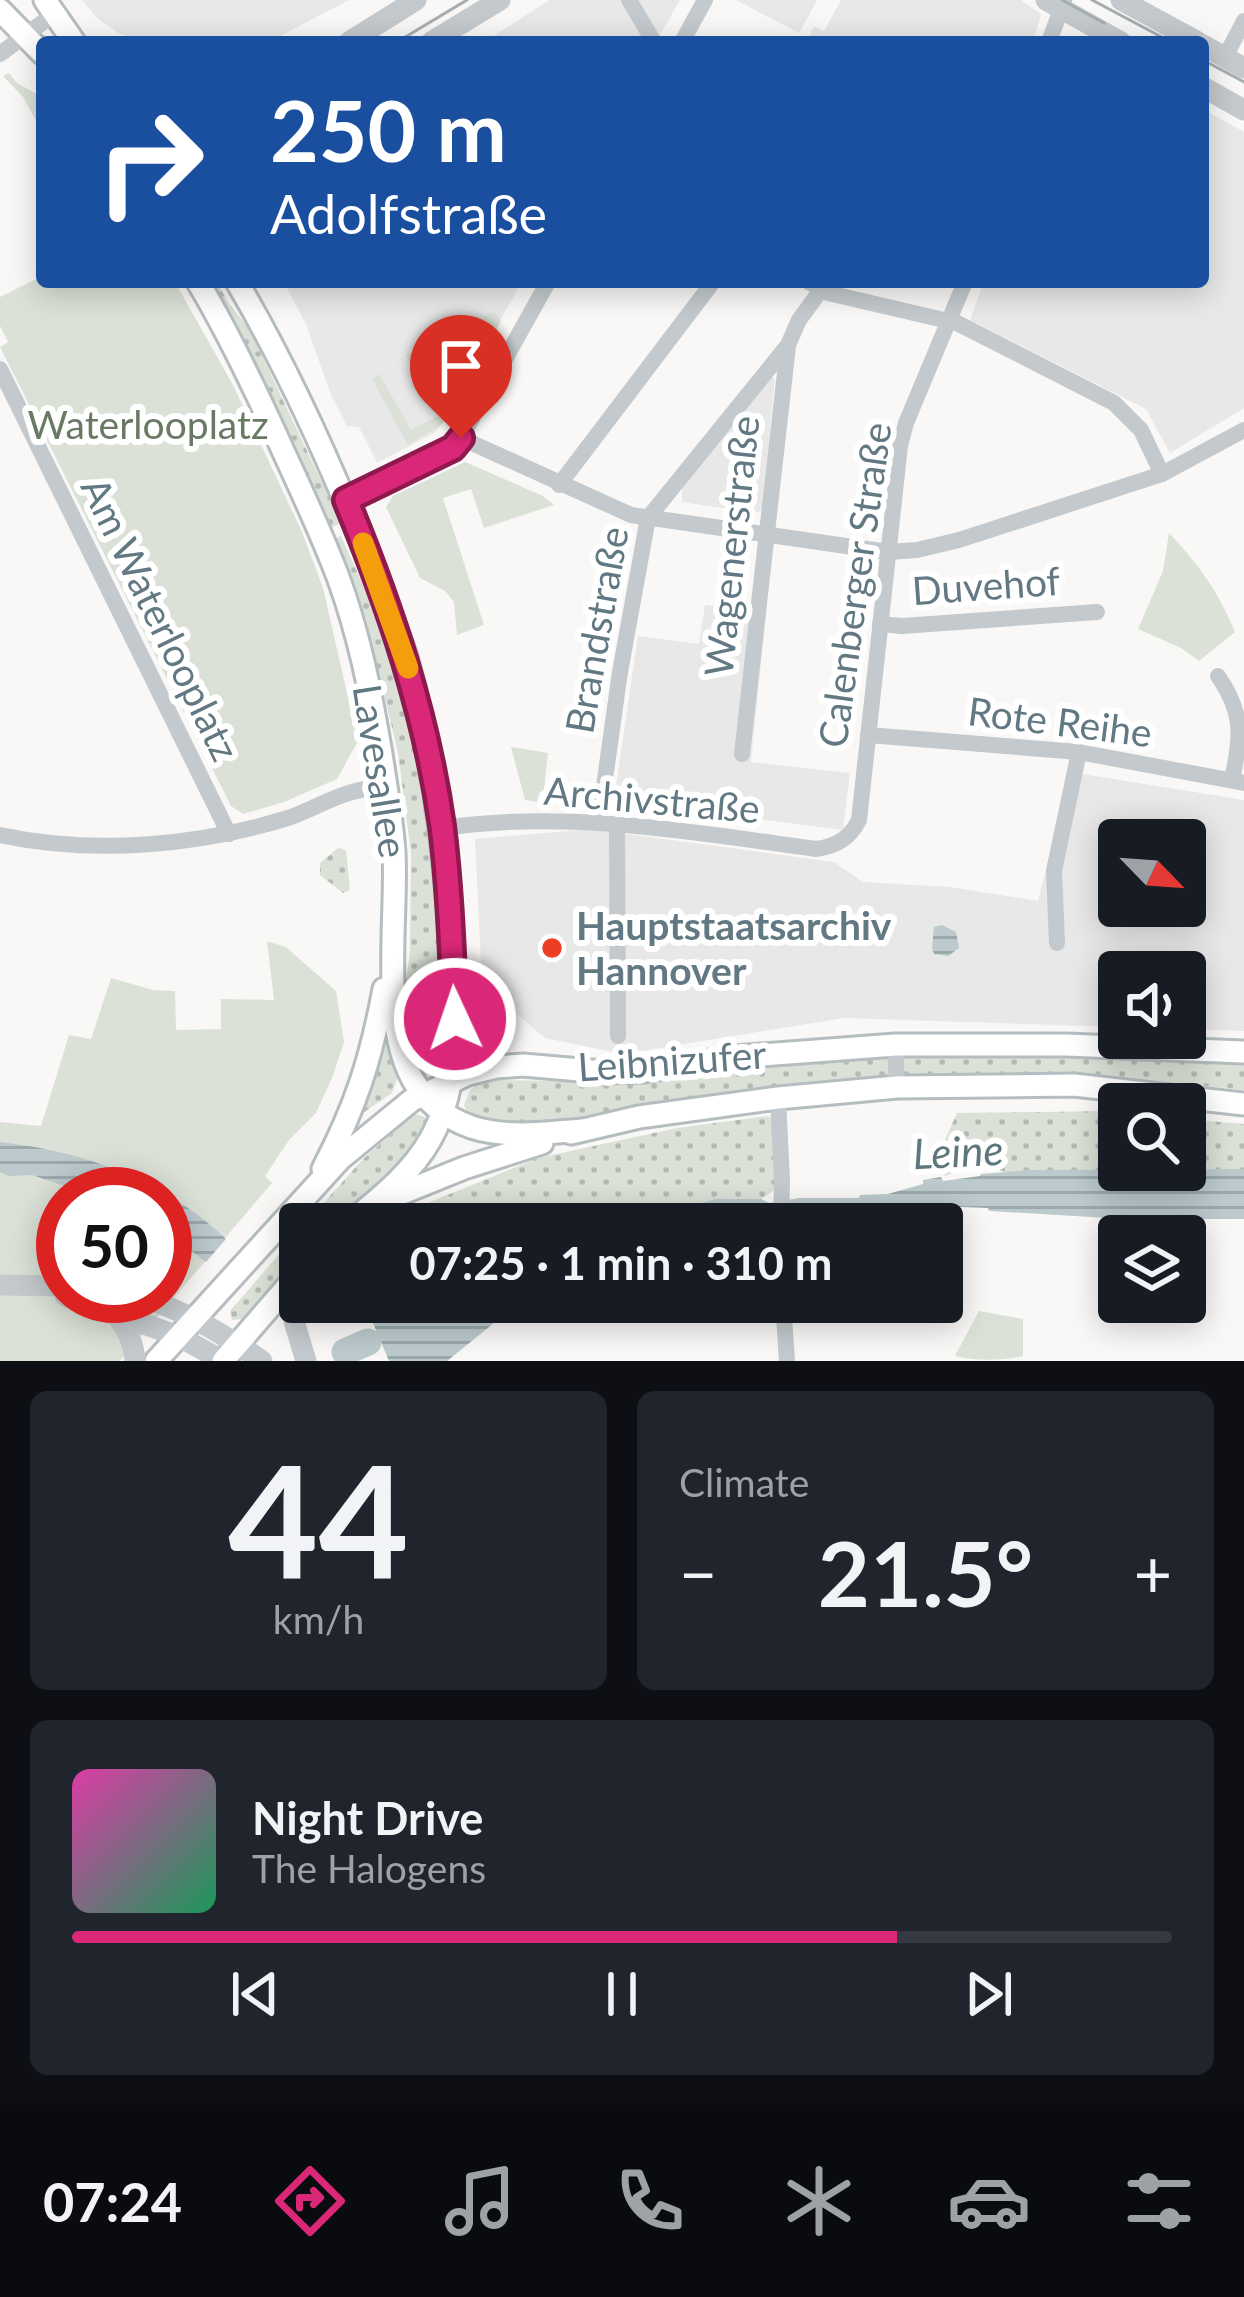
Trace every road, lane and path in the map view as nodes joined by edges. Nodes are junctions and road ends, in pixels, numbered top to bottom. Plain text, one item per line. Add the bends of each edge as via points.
1 (416, 0) edge
2 (500, 0) edge
3 (629, 0) edge
4 (705, 0) edge
5 (1121, 0) edge
6 (1057, 3) edge
7 (50, 7) edge
8 (0, 10) edge
9 (1244, 21) edge
10 (24, 35) junction
11 (70, 36) edge
12 (359, 36) edge
13 (441, 36) edge
14 (650, 36) edge
15 (685, 36) edge
16 (1049, 36) edge
17 (1111, 36) edge
18 (1187, 36) edge
19 (36, 47) edge
20 (0, 54) edge
21 (1234, 62) edge
22 (1209, 90) edge
23 (1244, 110) edge
24 (200, 288) edge
25 (240, 288) edge
26 (545, 288) edge
27 (708, 288) edge
28 (814, 288) edge
29 (823, 288) edge
30 (963, 288) edge
31 (950, 321) junction
32 (788, 345) junction
33 (0, 369) edge
34 (1244, 430) edge
35 (461, 438) junction
36 (1162, 474) junction
37 (559, 485) junction
38 (350, 510) junction
39 (648, 518) junction
40 (765, 535) junction
41 (322, 536) junction
42 (888, 552) junction
43 (1097, 612) dead end
44 (880, 624) junction
45 (1218, 676) dead end
46 (868, 735) junction
47 (1078, 752) junction
48 (742, 754) dead end
49 (1238, 782) edge
50 (386, 785) junction
51 (608, 823) junction
52 (442, 828) junction
53 (229, 834) junction
54 (852, 834) joint
55 (0, 835) edge
56 (393, 942) junction
57 (1057, 943) dead end
58 (618, 1036) dead end
59 (895, 1045) junction
60 (1244, 1052) edge
61 (450, 1080) junction
62 (897, 1087) junction
63 (422, 1094) junction
64 (778, 1098) junction
65 (1244, 1104) edge
66 (442, 1110) junction
67 (582, 1130) junction
68 (314, 1185) junction
69 (374, 1203) edge
70 (380, 1203) edge
71 (782, 1203) edge
72 (0, 1285) edge
73 (36, 1286) edge
74 (279, 1296) edge
75 (194, 1318) junction
76 (122, 1323) edge
77 (140, 1323) edge
78 (295, 1323) edge
79 (784, 1323) edge
80 (178, 1336) junction
81 (228, 1355) edge
82 (136, 1361) edge
83 (156, 1361) edge
84 (262, 1361) edge
85 (306, 1361) edge
86 (787, 1361) edge

1 - 12 street
2 - 13 street
3 - 14 street
4 - 15 street
5 - 18 street
6 - 16 street
6 - 17 street
7 - 10 street
7 - 11 main road
8 - 10 main road
9 - 21 street
10 - 19 main road
10 - 20 street
22 - 23 street
24 - 41 main road, Lavesallee
25 - 38 main road, Lavesallee
26 - 35 street
27 - 37 street
28 - 32 street, Brandstraße
29 - 31 street
30 - 31 street, Calenberger Straße
31 - 36 street via 1114,404 1141,430
31 - 42 street, Calenberger Straße via 906,422
32 - 39 street, Brandstraße
32 - 40 street, Wagenerstraße
33 - 53 street, Am Waterlooplatz
34 - 36 street
35 - 37 street
35 - 38 street
36 - 42 street via 959,539
37 - 39 street
38 - 41 street
38 - 52 main road, Lavesallee via 406,659
39 - 40 street
39 - 51 street, Brandstraße via 620,672
40 - 42 street
40 - 48 street, Wagenerstraße
41 - 50 main road, Lavesallee via 358,640
42 - 44 street, Calenberger Straße
43 - 44 street, Duvehof
44 - 46 street, Calenberger Straße
45 - 49 street via 1240,722
46 - 47 street, Rote Reihe
46 - 54 street, Calenberger Straße
47 - 49 street, Rote Reihe
47 - 57 street via 1054,871
50 - 53 street
50 - 56 main road, Lavesallee
51 - 52 street, Archivstraße
51 - 54 street, Archivstraße via 816,849
51 - 58 street, Brandstraße
52 - 61 main road, Lavesallee via 455,1019
53 - 55 street via 96,845
56 - 63 main road via 394,1022
56 - 68 main road via 365,1075
59 - 60 main road, Leibnizufer
59 - 61 main road, Leibnizufer via 645,1071 496,1067
59 - 62 street
61 - 63 main road, Leibnizufer
61 - 66 main road, Lavesallee
62 - 64 main road, Leibnizufer
62 - 65 main road, Leibnizufer via 1074,1085
63 - 66 main road
63 - 68 main road, Leibnizufer
64 - 67 main road, Leibnizufer
64 - 71 street
66 - 67 main road via 512,1136
66 - 69 main road, Lavesallee via 417,1160
67 - 70 main road
68 - 75 main road
72 - 73 street
74 - 81 main road
75 - 80 main road
75 - 81 street
76 - 82 street
77 - 80 street
78 - 85 street
79 - 86 street
80 - 81 street
80 - 83 main road
81 - 84 street

